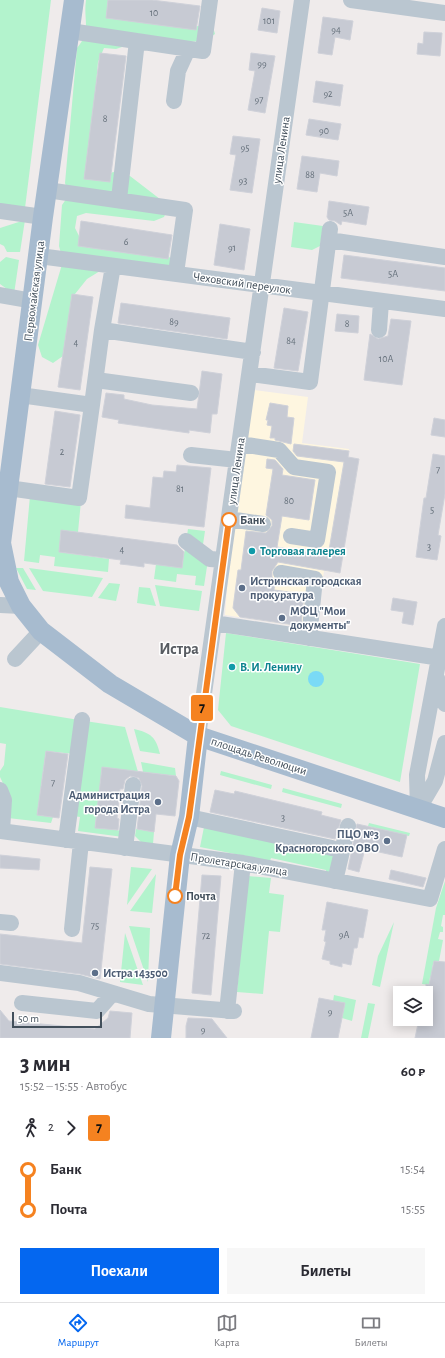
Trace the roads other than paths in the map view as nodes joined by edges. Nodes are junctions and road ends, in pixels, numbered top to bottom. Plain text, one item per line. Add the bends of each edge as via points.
1 (74, 0) edge
2 (210, 0) edge
3 (302, 0) edge
4 (351, 0) edge
5 (445, 13) edge
6 (70, 30) junction
7 (137, 41) junction
8 (188, 48) junction
9 (174, 101) dead end
10 (47, 190) junction
11 (119, 199) junction
12 (0, 211) edge
13 (43, 217) junction
14 (39, 256) junction
15 (445, 257) edge
16 (113, 266) junction
17 (176, 273) junction
18 (262, 286) junction
19 (321, 294) junction
20 (0, 295) edge
21 (33, 301) junction
22 (381, 302) junction
23 (445, 309) edge
24 (102, 330) junction
25 (379, 330) dead end
26 (253, 352) junction
27 (250, 374) junction
28 (96, 380) junction
29 (191, 393) dead end
30 (20, 395) junction
31 (92, 405) junction
32 (240, 444) junction
33 (191, 455) dead end
34 (237, 460) junction
35 (5, 499) edge
36 (229, 519) junction
37 (263, 524) dead end
38 (291, 536) dead end
39 (186, 541) dead end
40 (223, 560) junction
41 (281, 573) dead end
42 (9, 582) joint
43 (0, 604) edge
44 (21, 606) junction
45 (214, 623) junction
46 (445, 626) edge
47 (42, 631) junction
48 (309, 638) junction
49 (437, 658) junction
50 (15, 659) dead end
51 (437, 677) junction
52 (445, 704) edge
53 (82, 720) dead end
54 (198, 736) junction
55 (445, 743) edge
56 (133, 785) dead end
57 (0, 790) edge
58 (418, 810) junction
59 (189, 817) junction
60 (445, 818) edge
61 (348, 826) dead end
62 (1, 831) edge
63 (73, 841) junction
64 (125, 848) junction
65 (332, 848) dead end
66 (445, 849) edge
67 (180, 855) junction
68 (243, 863) junction
69 (335, 881) junction
70 (72, 929) dead end
71 (0, 973) edge
72 (112, 994) junction
73 (22, 1003) dead end
74 (164, 1005) junction
75 (161, 1038) edge

1 - 6 main road, Первомайская улица
2 - 8 street via 203,51
3 - 18 street, улица Ленина
4 - 5 street
6 - 7 street
6 - 10 main road, Первомайская улица
7 - 8 street
7 - 11 street
8 - 9 street via 178,71
10 - 11 street
10 - 13 main road, Первомайская улица
11 - 17 street via 185,210
12 - 13 street
13 - 14 main road, Первомайская улица
14 - 16 street, Чеховский переулок
14 - 21 main road, Первомайская улица
15 - 19 street via 330,234
16 - 17 street, Чеховский переулок
16 - 24 street
17 - 18 street, Чеховский переулок
18 - 19 street, Чеховский переулок
18 - 26 street, улица Ленина
19 - 22 street, Чеховский переулок
19 - 27 street via 310,382
20 - 21 street
21 - 30 main road, Первомайская улица
22 - 23 street, Чеховский переулок
22 - 25 street
24 - 26 street
24 - 28 street
26 - 27 street, улица Ленина
27 - 32 street, улица Ленина
28 - 29 street
28 - 31 street
30 - 31 street
30 - 35 main road, Первомайская улица
31 - 35 street via 79,498
32 - 34 street, улица Ленина
32 - 38 street via 279,450 294,467 328,472 317,540
33 - 34 street
34 - 36 street, улица Ленина
35 - 42 main road, Первомайская улица via 1,543
36 - 37 street
36 - 40 street, улица Ленина
39 - 40 street via 210,559
40 - 45 street, улица Ленина
41 - 48 street via 315,579
42 - 44 main road, площадь Революции
43 - 44 street
44 - 47 main road, площадь Революции
45 - 48 street
45 - 54 street, улица Ленина
46 - 49 street
47 - 50 street
47 - 54 main road, площадь Революции via 110,684
48 - 49 street
49 - 51 street
51 - 52 street
51 - 58 street via 417,775
53 - 63 street
54 - 58 main road, площадь Революции
54 - 59 main road, улица Ленина
55 - 58 street via 436,781
56 - 64 street
57 - 62 street via 4,800
58 - 60 main road, площадь Революции
59 - 65 street
59 - 67 main road, улица Ленина
61 - 69 street
62 - 63 street, Пролетарская улица
63 - 64 street, Пролетарская улица
63 - 70 street
64 - 67 street, Пролетарская улица
66 - 69 street, Пролетарская улица via 430,899
67 - 68 street, Пролетарская улица
67 - 74 main road, улица Ленина
68 - 69 street, Пролетарская улица via 303,882
68 - 74 street via 231,1011
71 - 72 street via 79,983
72 - 73 street via 97,1011
72 - 74 street via 149,1004
74 - 75 main road, улица Ленина

